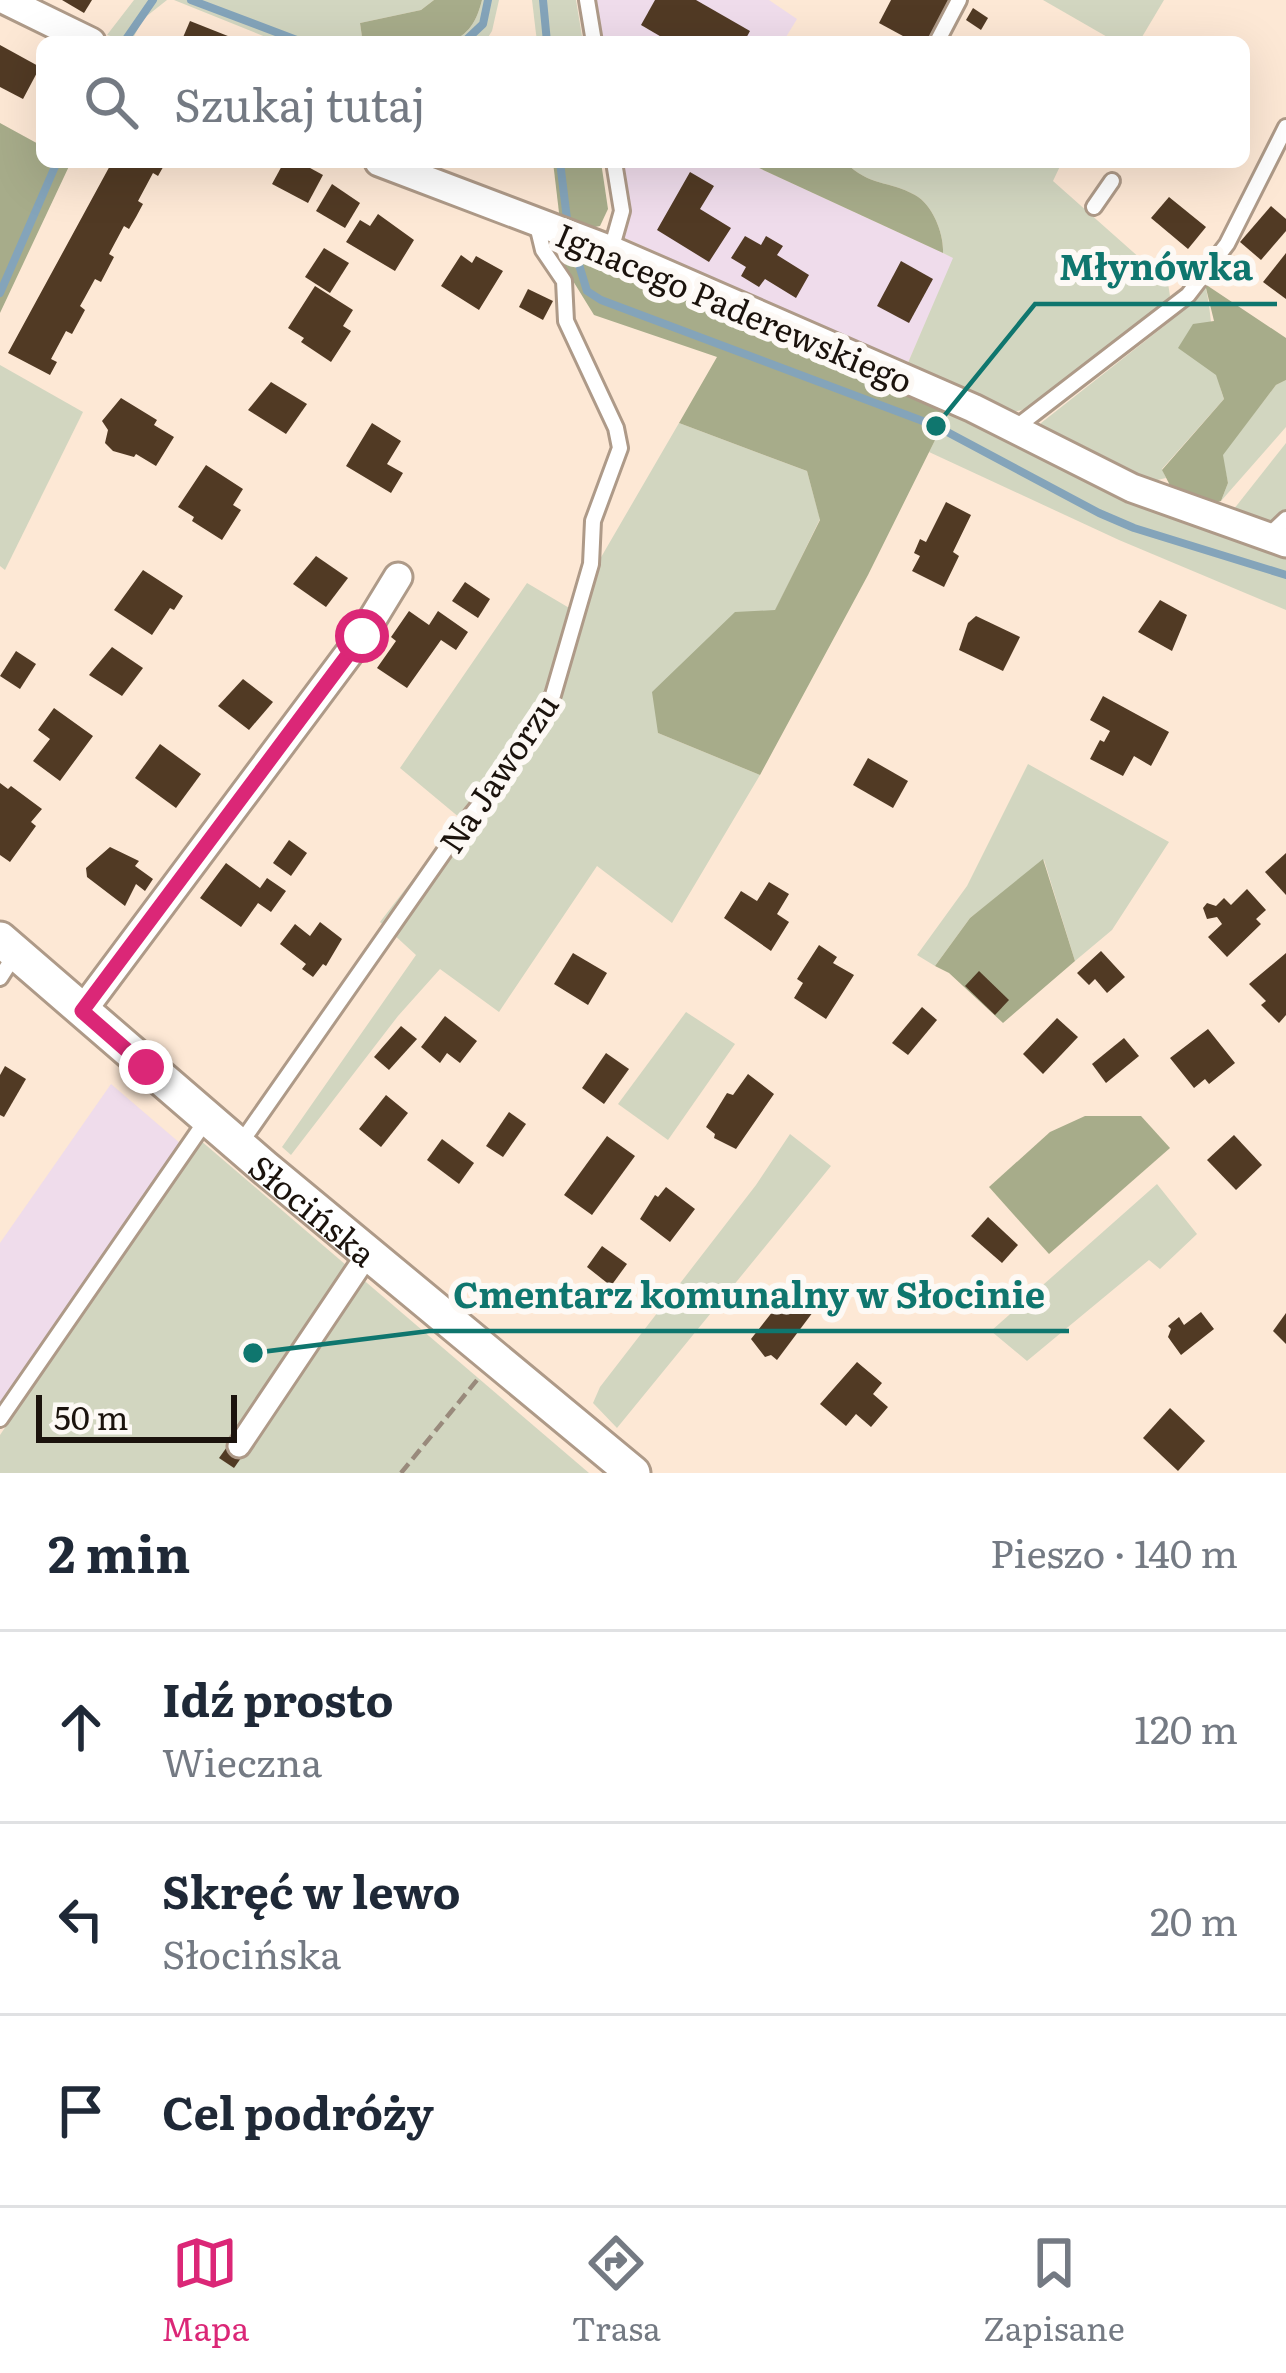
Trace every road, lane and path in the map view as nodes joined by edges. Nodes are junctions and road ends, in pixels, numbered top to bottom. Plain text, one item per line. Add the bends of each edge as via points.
1 (5, 0) edge
2 (587, 0) edge
3 (959, 0) edge
4 (79, 36) edge
5 (593, 36) edge
6 (940, 36) edge
7 (1286, 128) edge
8 (395, 168) edge
9 (615, 168) edge
10 (1112, 181) dead end
11 (1094, 207) dead end
12 (541, 223) junction
13 (598, 245) junction
14 (1014, 429) junction
15 (1280, 533) edge
16 (398, 577) dead end
17 (5, 957) edge
18 (82, 1011) junction
19 (207, 1119) junction
20 (238, 1146) junction
21 (369, 1252) junction
22 (478, 1379) dead end
23 (0, 1419) edge
24 (239, 1446) dead end
25 (401, 1473) edge
26 (633, 1473) edge

1 - 4 street
2 - 5 lane
3 - 6 lane
7 - 14 lane via 1227,244 1188,295
8 - 12 street, Ignacego Paderewskiego
9 - 13 lane via 622,211
10 - 11 lane
12 - 13 street, Ignacego Paderewskiego
12 - 20 lane, Na Jaworzu via 543,250 564,281 566,321 620,448 593,521 591,564 553,695
13 - 14 street, Ignacego Paderewskiego
14 - 15 street, Ignacego Paderewskiego via 1132,488
16 - 18 street
17 - 18 street, Słocińska
18 - 19 street, Słocińska
19 - 20 street, Słocińska
19 - 23 lane
20 - 21 street, Słocińska
21 - 24 street
21 - 26 street, Słocińska
22 - 25 path

